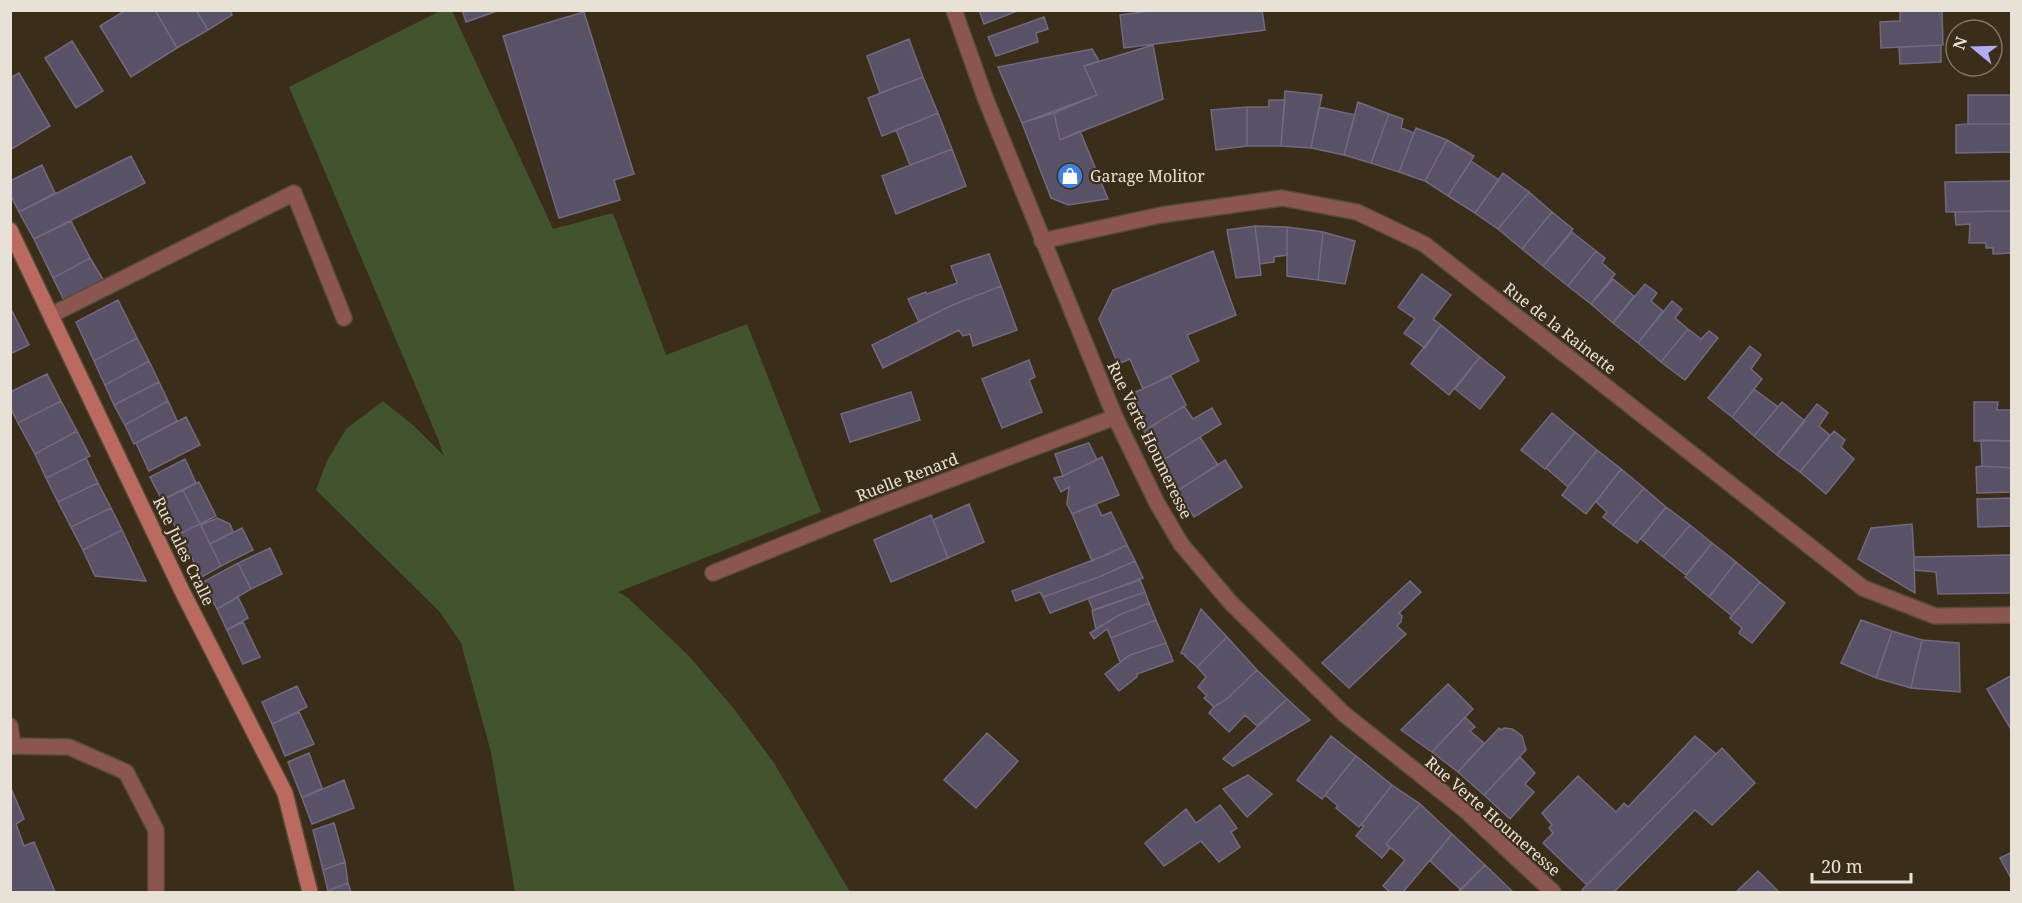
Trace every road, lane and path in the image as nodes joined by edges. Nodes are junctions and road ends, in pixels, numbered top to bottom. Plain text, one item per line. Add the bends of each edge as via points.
1 (954, 10) edge
2 (10, 230) edge
3 (1042, 241) junction
4 (51, 315) junction
5 (344, 318) dead end
6 (1115, 417) junction
7 (713, 573) dead end
8 (2012, 615) edge
9 (10, 726) edge
10 (12, 746) edge
11 (156, 892) edge
12 (310, 892) edge
13 (1553, 892) edge

1 - 3 street, Rue Verte Houmeresse
2 - 4 street, Rue Jules Cralle
3 - 6 street, Rue Verte Houmeresse
3 - 8 street, Rue de la Rainette via 1161,215 1282,198 1357,212 1424,244 1863,588 1935,616
4 - 5 street via 294,193
4 - 12 street, Rue Jules Cralle via 182,591 285,793
6 - 7 street, Ruelle Renard
6 - 13 street, Rue Verte Houmeresse via 1181,544 1231,603 1344,714 1465,810
9 - 10 street
10 - 11 street via 69,747 126,772 156,830

